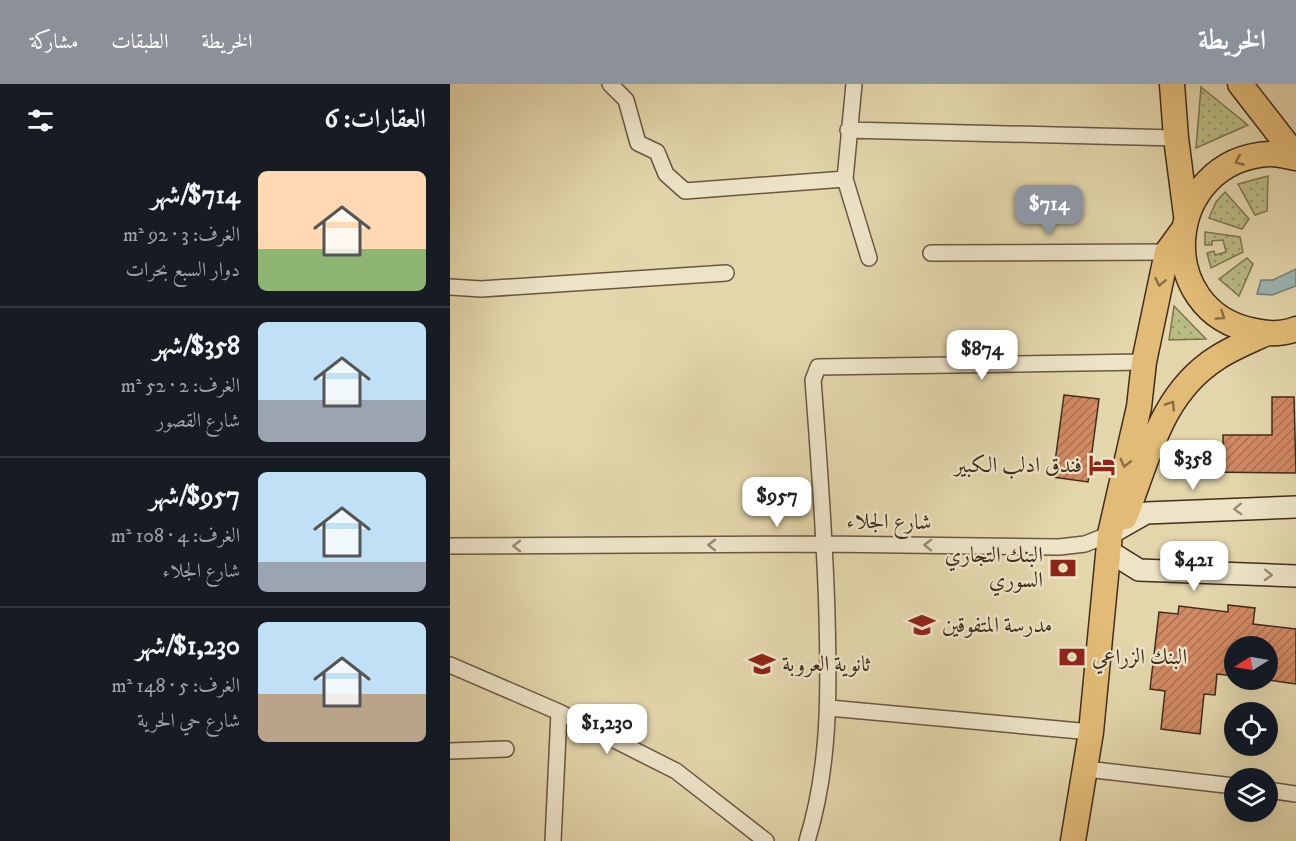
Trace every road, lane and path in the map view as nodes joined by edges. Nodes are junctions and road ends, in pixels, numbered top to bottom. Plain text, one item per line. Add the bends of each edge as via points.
1 (610, 84) edge
2 (854, 84) edge
3 (1172, 84) edge
4 (1240, 84) edge
5 (848, 130) junction
6 (1176, 138) junction
7 (1296, 157) edge
8 (845, 179) junction
9 (1184, 223) junction
10 (1167, 252) junction
11 (931, 253) dead end
12 (869, 258) dead end
13 (726, 273) dead end
14 (450, 288) edge
15 (1296, 329) edge
16 (1267, 333) junction
17 (1144, 362) junction
18 (1296, 507) edge
19 (1116, 542) junction
20 (825, 544) junction
21 (450, 546) edge
22 (1296, 576) edge
23 (450, 665) edge
24 (830, 708) junction
25 (559, 712) junction
26 (1091, 732) junction
27 (506, 748) dead end
28 (450, 751) edge
29 (1095, 770) junction
30 (1224, 785) edge
31 (1278, 791) edge
32 (1296, 794) edge
33 (553, 841) edge
34 (766, 841) edge
35 (807, 841) edge
36 (1073, 841) edge
37 (1086, 841) edge

1 - 8 street via 626,100 638,143 657,152 666,174 685,191
2 - 5 street
3 - 6 main road
4 - 7 main road
5 - 6 street
5 - 8 street
6 - 9 main road
7 -> 9 main road via 1270,154 1243,158 1218,171 1199,191
8 - 12 street
9 - 10 main road
9 -> 16 main road via 1186,272 1199,297 1218,316 1243,329
10 - 11 street
10 -> 17 main road
13 - 14 street
15 - 16 main road
19 -> 16 main road via 1148,449 1180,392 1217,358
17 -> 19 main road
17 - 20 street via 818,367 813,380
18 -> 19 street via 1146,513
19 -> 20 street, شارع الجلاء via 1059,547
19 -> 22 street via 1139,570
19 - 26 main road
19 - 29 main road via 1108,687
20 -> 21 street, شارع الجلاء
20 - 24 street
23 - 25 street
24 - 26 street
24 - 35 street via 815,814
25 - 33 street
25 - 34 street via 676,771
26 - 36 main road
27 - 28 street
29 - 30 street
29 - 37 main road
31 - 32 street

